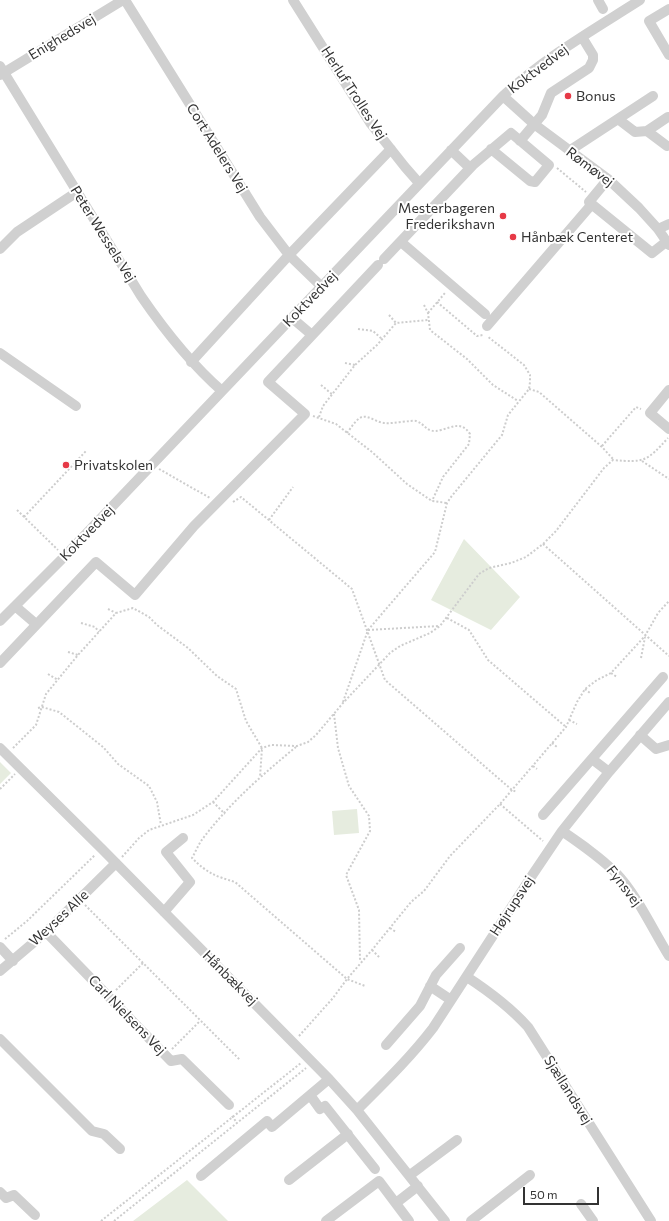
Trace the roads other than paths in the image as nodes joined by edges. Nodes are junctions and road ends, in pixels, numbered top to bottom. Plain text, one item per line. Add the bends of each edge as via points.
1 (124, 0) edge
2 (293, 0) edge
3 (640, 0) edge
4 (664, 0) edge
5 (669, 8) edge
6 (582, 37) junction
7 (669, 55) edge
8 (1, 71) edge
9 (503, 96) junction
10 (653, 96) dead end
11 (668, 117) edge
12 (618, 119) junction
13 (534, 124) junction
14 (647, 131) junction
15 (520, 141) junction
16 (667, 146) dead end
17 (492, 149) junction
18 (391, 150) junction
19 (451, 150) junction
20 (569, 151) junction
21 (470, 168) junction
22 (608, 179) junction
23 (420, 183) junction
24 (77, 192) junction
25 (592, 201) junction
26 (669, 224) edge
27 (658, 229) junction
28 (401, 242) junction
29 (668, 243) edge
30 (0, 249) edge
31 (289, 255) junction
32 (322, 287) junction
33 (485, 314) dead end
34 (292, 318) junction
35 (487, 326) dead end
36 (312, 335) junction
37 (0, 352) edge
38 (191, 362) junction
39 (669, 390) edge
40 (222, 391) junction
41 (76, 406) dead end
42 (669, 429) edge
43 (15, 606) junction
44 (0, 620) edge
45 (36, 624) junction
46 (0, 663) edge
47 (663, 677) dead end
48 (669, 702) edge
49 (640, 736) junction
50 (669, 745) edge
51 (3, 751) edge
52 (592, 759) junction
53 (608, 772) junction
54 (543, 815) dead end
55 (562, 831) junction
56 (183, 838) dead end
57 (116, 863) junction
58 (164, 912) junction
59 (46, 932) junction
60 (0, 947) edge
61 (460, 948) dead end
62 (669, 956) edge
63 (13, 961) junction
64 (0, 971) edge
65 (467, 977) junction
66 (430, 986) junction
67 (451, 1000) junction
68 (0, 1039) edge
69 (386, 1045) dead end
70 (329, 1079) junction
71 (310, 1095) junction
72 (229, 1105) dead end
73 (357, 1110) junction
74 (348, 1134) junction
75 (457, 1140) dead end
76 (120, 1149) dead end
77 (375, 1169) dead end
78 (410, 1175) junction
79 (530, 1175) dead end
80 (201, 1176) dead end
81 (289, 1180) dead end
82 (418, 1186) junction
83 (0, 1192) edge
84 (396, 1203) junction
85 (581, 1204) dead end
86 (34, 1215) dead end
87 (326, 1221) edge
88 (409, 1221) edge
89 (445, 1221) edge
90 (471, 1221) edge
91 (593, 1221) edge
92 (650, 1221) edge

1 - 8 street, Enighedsvej
1 - 31 street, Cort Adelers Vej via 260,217
2 - 18 street, Herluf Trolles Vej via 371,124
3 - 6 street, Koktvedvej
4 - 5 street
5 - 7 street via 649,21
6 - 9 street, Koktvedvej via 522,78
6 - 13 street via 593,55 589,68 551,93 542,115
8 - 24 street, Peter Wessels Vej
9 - 13 street, Rømøvej
9 - 19 street, Koktvedvej
10 - 12 street
11 - 14 street
12 - 14 street via 635,132
12 - 20 street
13 - 15 street
13 - 20 street, Rømøvej
14 - 16 street
15 - 17 street via 511,133
15 - 17 street via 549,165 535,182 530,181
17 - 21 street
18 - 23 street, Herluf Trolles Vej
18 - 31 street
19 - 21 street
19 - 23 street, Koktvedvej
20 - 22 street, Rømøvej
21 - 28 street
22 - 25 street
22 - 27 street, Rømøvej
23 - 32 street, Koktvedvej
24 - 30 street via 17,232
24 - 38 street, Peter Wessels Vej via 149,308
25 - 29 street via 652,253
25 - 35 street
26 - 27 street
27 - 29 street, Rømøvej
28 - 33 street
28 - 36 street
31 - 32 street, Cort Adelers Vej
31 - 38 street
32 - 34 street, Koktvedvej
34 - 36 street
34 - 40 street, Koktvedvej
36 - 45 street via 268,382 305,414 194,526 134,595 96,562
37 - 41 street
38 - 40 street, Peter Wessels Vej
39 - 42 street via 650,413
40 - 43 street, Koktvedvej
43 - 44 street, Koktvedvej
43 - 45 street
45 - 46 street
47 - 52 street
48 - 49 street, Højrupsvej
49 - 50 street via 656,749
49 - 53 street, Højrupsvej
51 - 57 street, Hånbækvej
52 - 53 street
52 - 54 street
53 - 55 street, Højrupsvej
55 - 62 street, Fynsvej via 602,859 617,874 631,891
55 - 65 street, Højrupsvej
56 - 58 street via 166,852 190,882
57 - 58 street, Hånbækvej
57 - 59 street, Weyses Alle
58 - 70 street, Hånbækvej
59 - 63 street, Weyses Alle
59 - 72 street, Carl Nielsens Vej via 171,1061 182,1059
60 - 63 street
61 - 66 street via 436,975
63 - 64 street, Weyses Alle
65 - 67 street, Højrupsvej
65 - 92 street, Sjællandsvej via 500,999 528,1026
66 - 67 street
66 - 69 street via 420,1006
67 - 73 street, Højrupsvej via 418,1049
68 - 76 street via 92,1131 104,1134
70 - 71 street
70 - 73 street, Hånbækvej
71 - 74 street via 320,1109 325,1106
71 - 80 street via 272,1127 267,1121
73 - 78 street, Hånbækvej
74 - 77 street
74 - 81 street
75 - 78 street
78 - 82 street, Hånbækvej
79 - 90 street
82 - 84 street
82 - 89 street, Hånbækvej
83 - 86 street via 6,1198 14,1195
84 - 87 street via 379,1181
84 - 88 street
85 - 91 street

